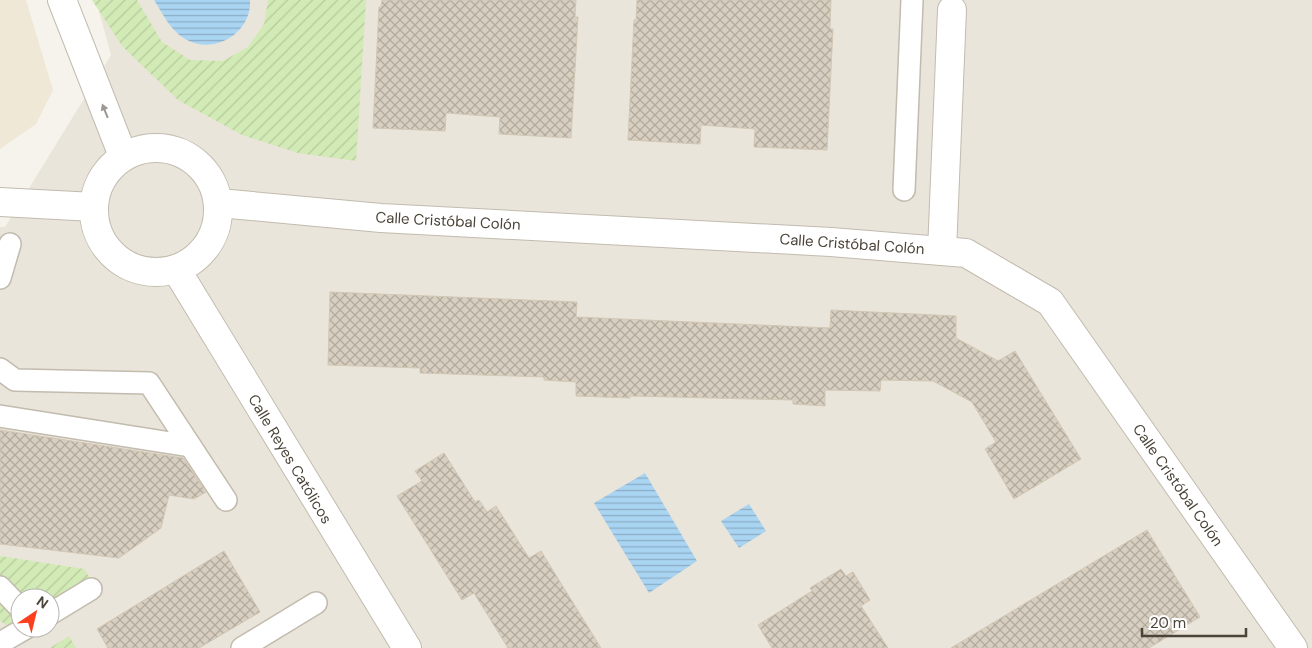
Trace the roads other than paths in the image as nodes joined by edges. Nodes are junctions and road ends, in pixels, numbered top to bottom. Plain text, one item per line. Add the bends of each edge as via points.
1 (62, 0) edge
2 (912, 0) edge
3 (952, 10) dead end
4 (123, 156) junction
5 (904, 190) dead end
6 (0, 202) edge
7 (219, 203) junction
8 (94, 207) junction
9 (10, 244) dead end
10 (942, 251) junction
11 (176, 269) junction
12 (0, 278) edge
13 (0, 369) edge
14 (0, 416) edge
15 (190, 446) junction
16 (226, 500) dead end
17 (0, 587) edge
18 (91, 589) dead end
19 (10, 598) edge
20 (316, 603) dead end
21 (60, 608) edge
22 (242, 648) edge
23 (407, 648) edge
24 (1293, 648) edge

4 -> 1 street
2 - 5 street
3 - 10 street
4 - 7 street via 143,149 164,148 184,154 201,166 213,183
4 - 8 street via 108,170 98,187
6 - 8 street
7 - 10 street, Calle Cristóbal Colón via 381,218 821,241
7 - 11 street via 217,224 209,244 194,259
8 - 11 street via 96,227 105,245 118,259 136,269 156,272
9 - 12 street
10 - 24 street, Calle Cristóbal Colón via 966,253 1050,302
11 - 23 street, Calle Reyes Católicos
13 - 15 street via 15,380 149,383
14 - 15 street
15 - 16 street
17 - 19 street
18 - 21 street
20 - 22 street

